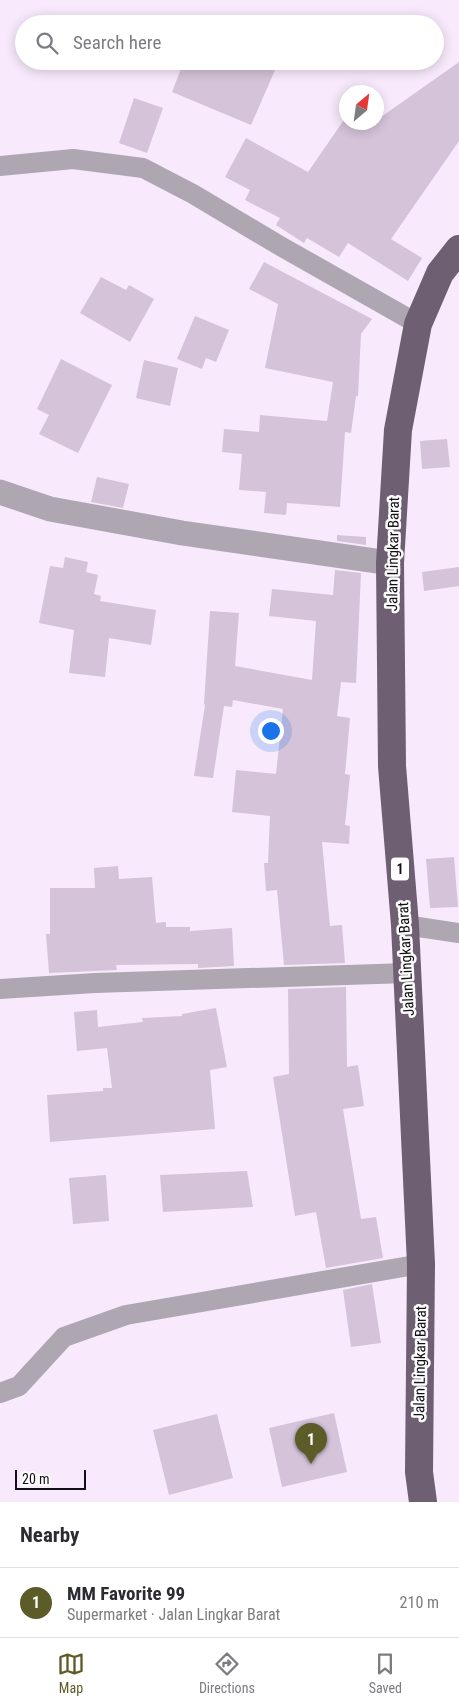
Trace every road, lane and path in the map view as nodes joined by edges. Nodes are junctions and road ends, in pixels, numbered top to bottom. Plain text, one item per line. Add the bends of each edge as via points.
1 (0, 166) edge
2 (459, 248) edge
3 (418, 324) junction
4 (0, 492) edge
5 (390, 563) junction
6 (405, 925) junction
7 (459, 933) edge
8 (408, 973) junction
9 (0, 989) edge
10 (421, 1264) junction
11 (0, 1393) edge
12 (423, 1502) edge

1 - 3 street via 73,159 143,168
2 - 3 highway, Jalan Lingkar Barat / 1 via 440,273
3 - 5 highway, Jalan Lingkar Barat / 1 via 398,430
4 - 5 street via 78,514
5 - 6 highway, Jalan Lingkar Barat / 1 via 392,766
6 - 7 street
6 - 8 highway, Jalan Lingkar Barat / 1
8 - 9 street
8 - 10 highway, Jalan Lingkar Barat / 1
10 - 11 street via 126,1315 64,1337 19,1386
10 - 12 highway, Jalan Lingkar Barat / 1 via 419,1472

